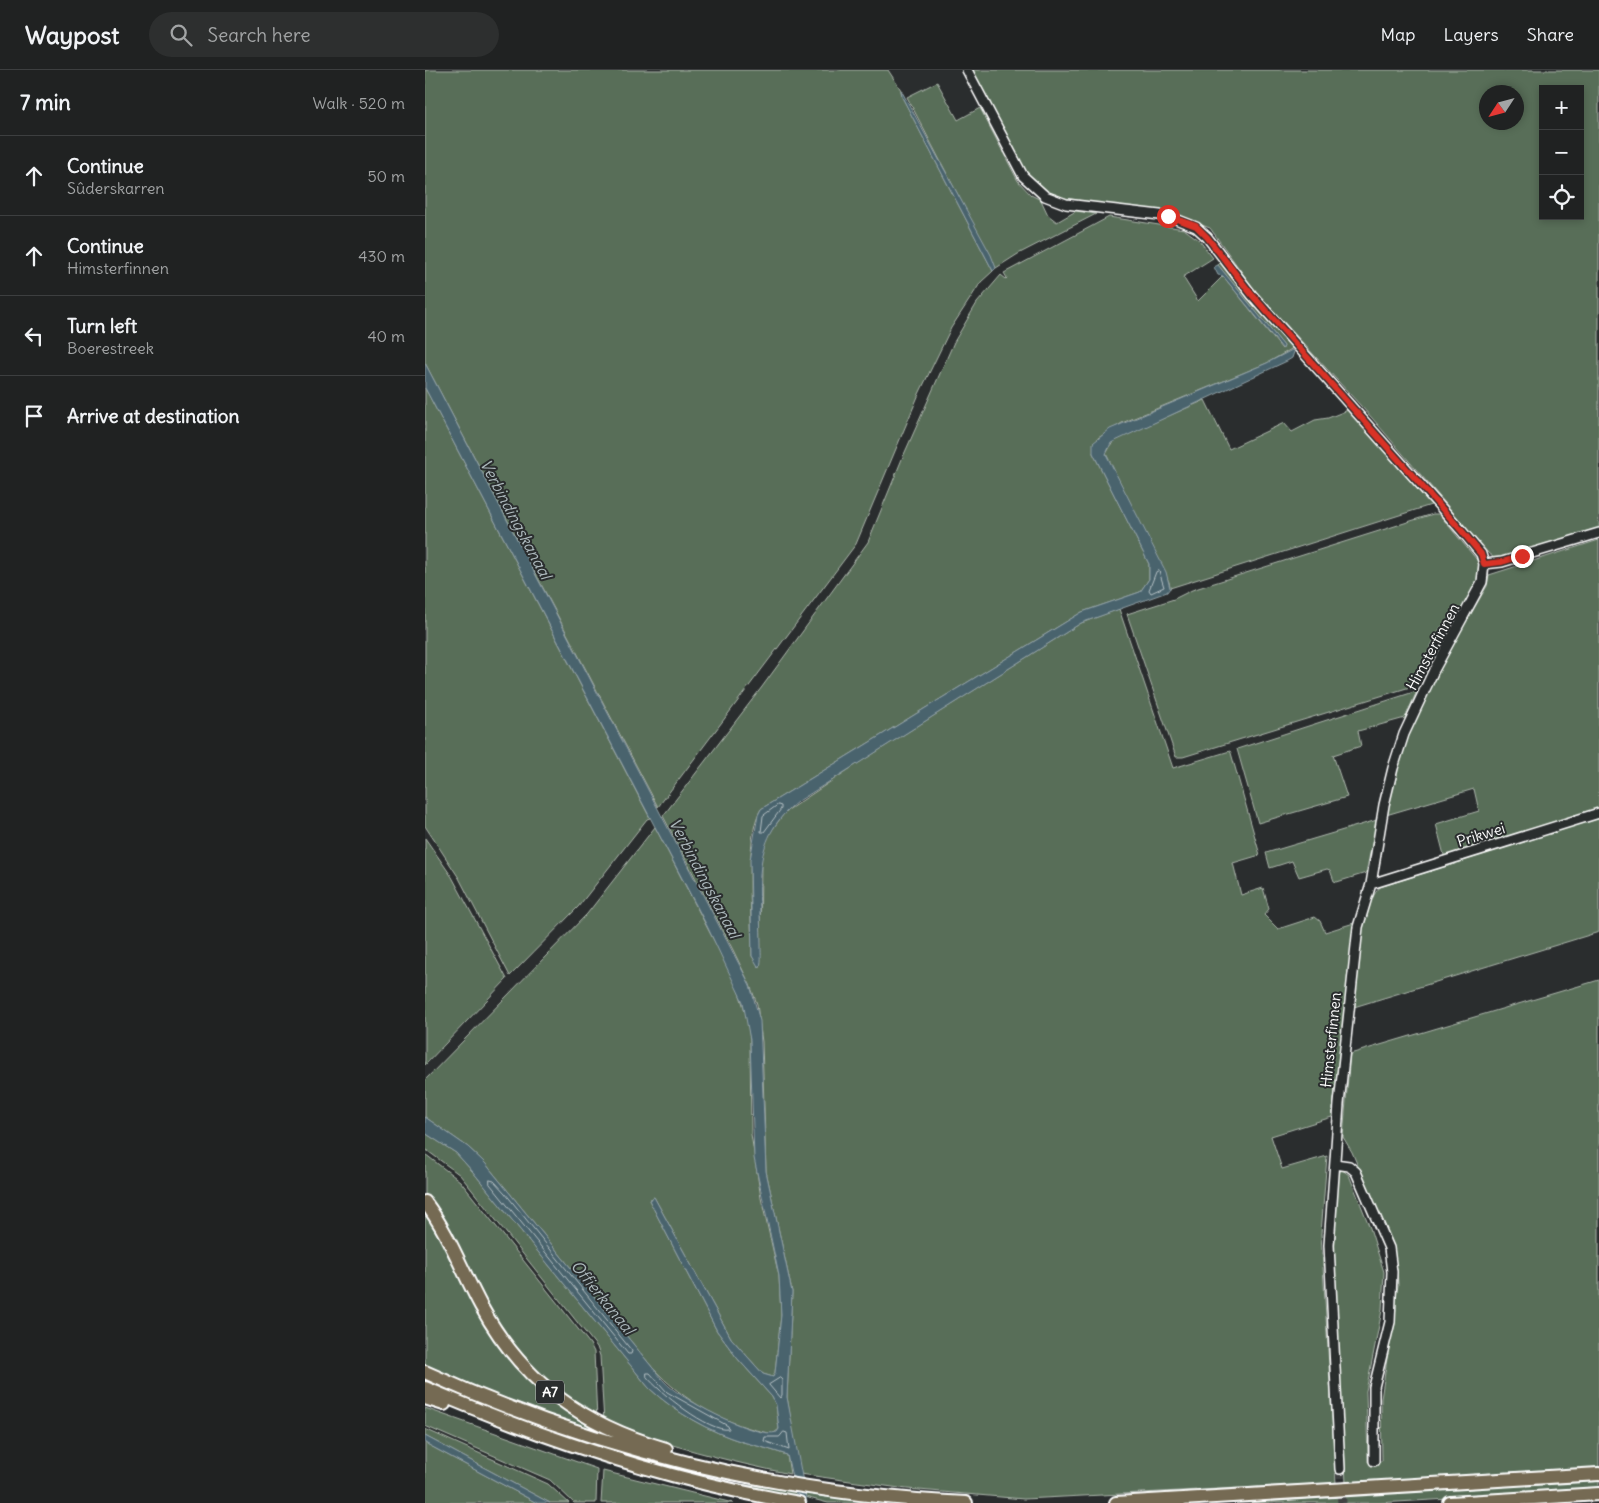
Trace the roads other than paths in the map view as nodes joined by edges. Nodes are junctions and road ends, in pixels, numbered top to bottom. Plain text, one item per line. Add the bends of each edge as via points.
1 (967, 70) edge
2 (1599, 533) edge
3 (1484, 564) junction
4 (1599, 813) edge
5 (1371, 884) junction
6 (1335, 1164) junction
7 (425, 1202) edge
8 (425, 1372) edge
9 (425, 1388) edge
10 (425, 1398) edge
11 (476, 1410) junction
12 (1374, 1461) dead end
13 (1340, 1469) tunnel mouth
14 (1599, 1474) edge
15 (761, 1479) junction
16 (1599, 1494) edge
17 (799, 1503) edge
18 (966, 1503) edge
19 (1116, 1503) edge
20 (1450, 1503) edge

1 - 3 street via 1023,176 1045,196 1066,204 1168,216 1196,226 1252,295 1461,530 1481,554
2 - 3 street via 1502,562
3 - 5 street, Himsterfinnen via 1482,582 1434,670 1404,734 1384,805
4 - 5 street, Prikwei
5 - 6 street, Himsterfinnen via 1358,927
6 - 12 street via 1349,1166 1356,1172 1389,1248 1392,1272 1390,1322 1374,1387
6 - 13 street, Himsterfinnen via 1329,1245
7 - 15 highway, A7 via 445,1231 493,1328 516,1359 547,1390 576,1411 615,1431
8 - 15 highway, A7 via 494,1402 603,1440
9 - 11 highway
10 - 11 highway
11 - 17 highway via 638,1467
14 - 19 highway
15 - 18 highway, A7 via 829,1490
16 - 20 highway

